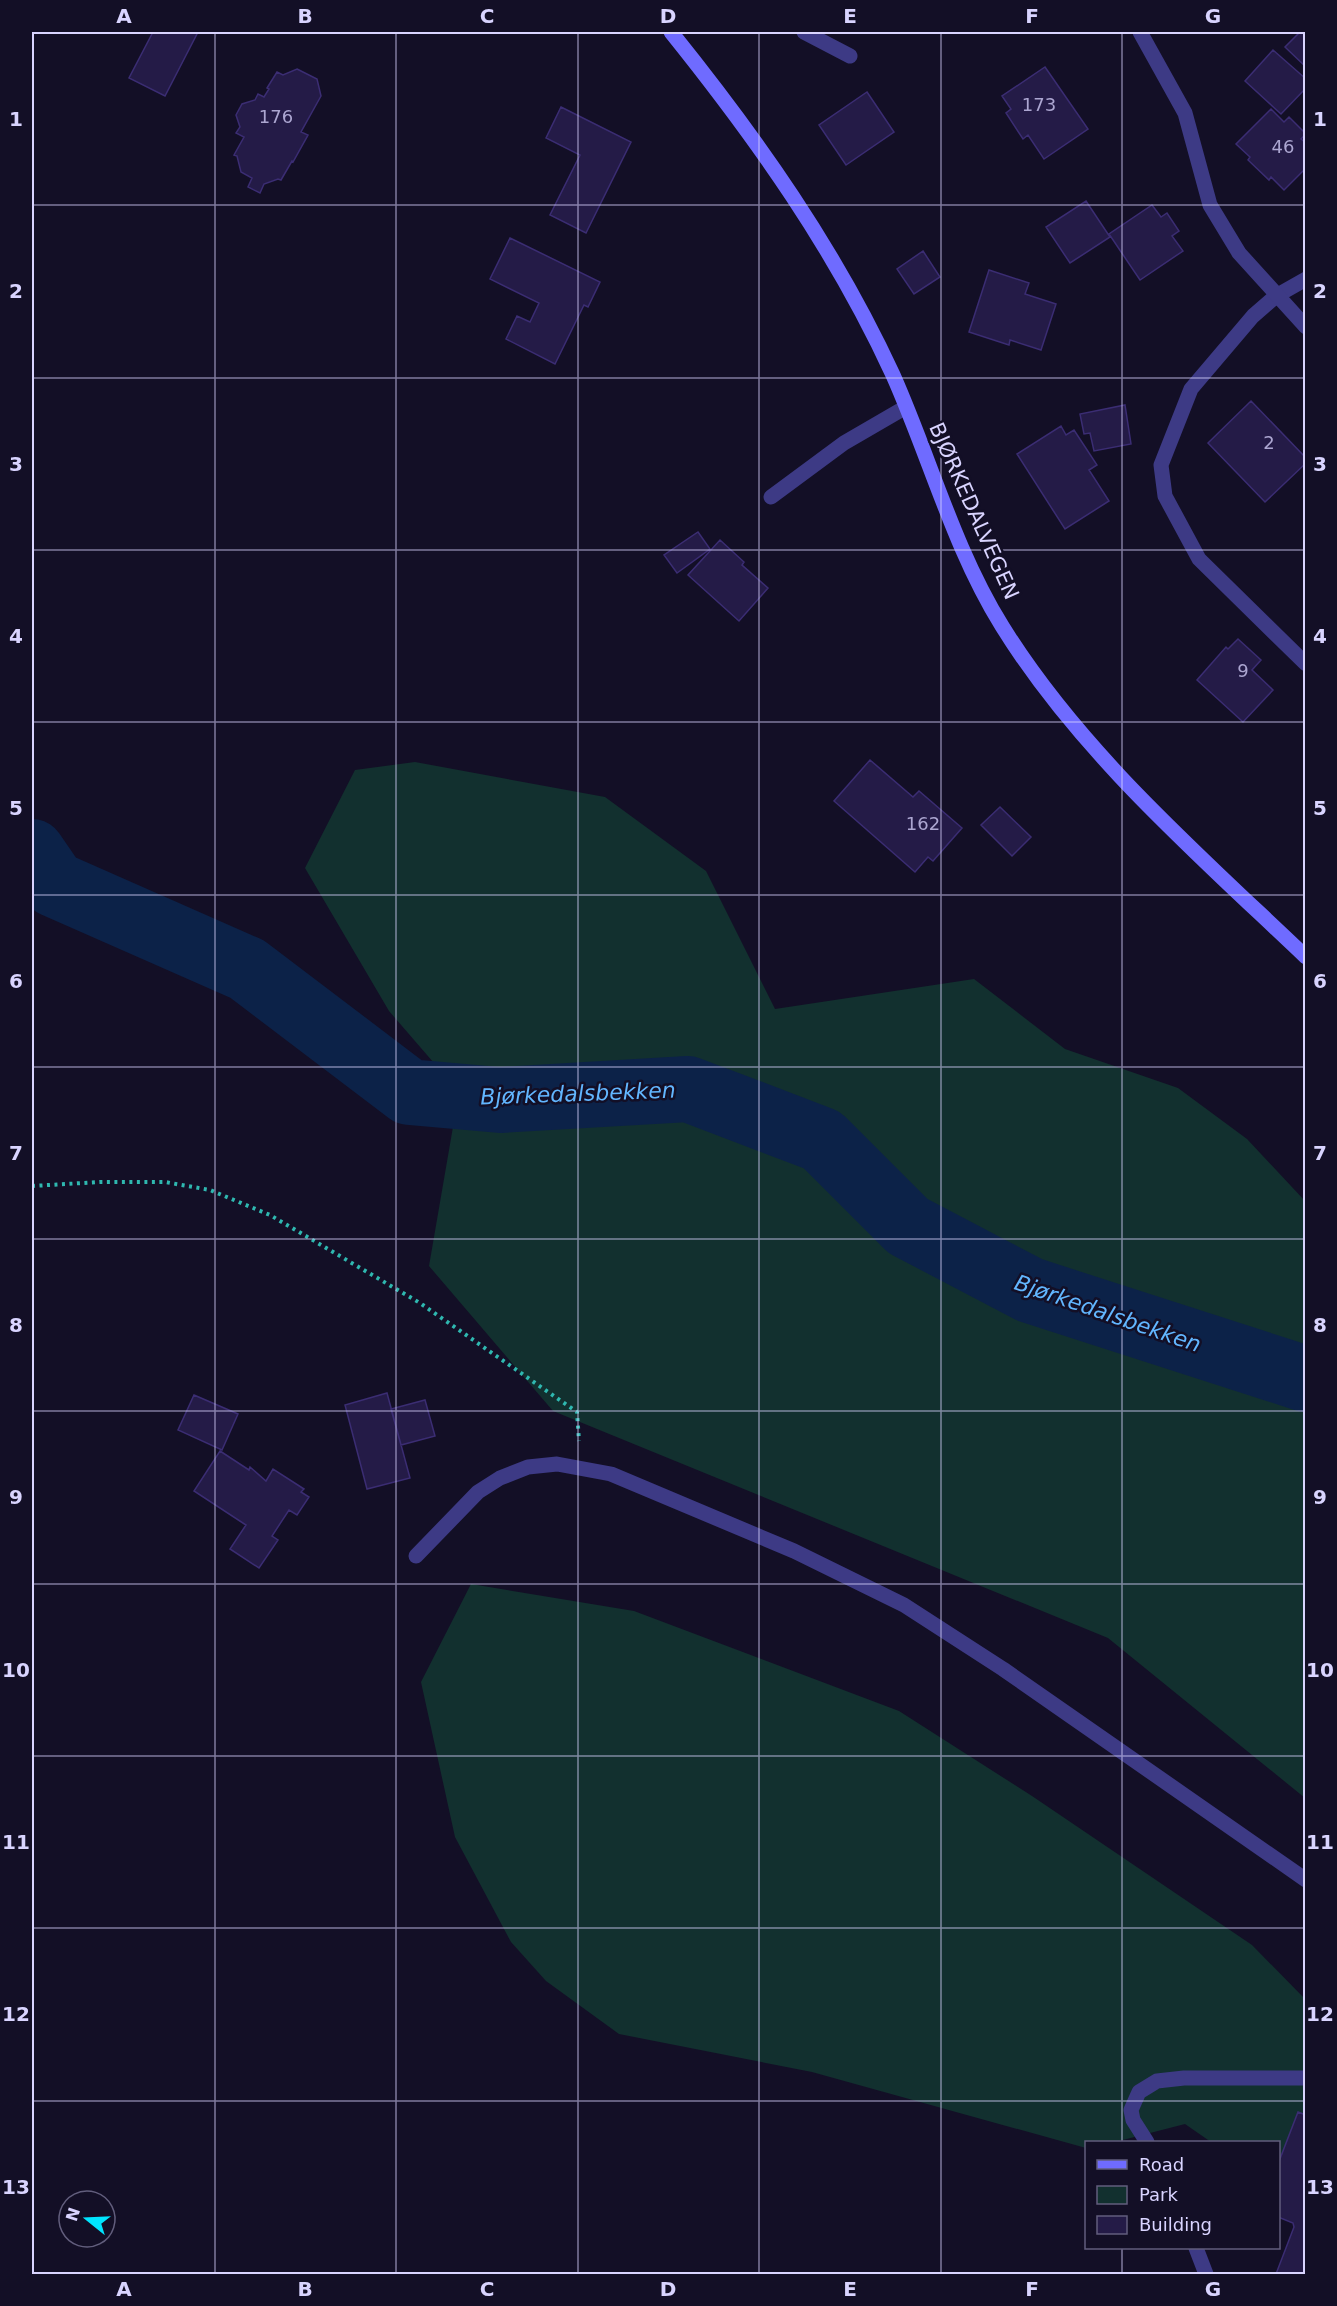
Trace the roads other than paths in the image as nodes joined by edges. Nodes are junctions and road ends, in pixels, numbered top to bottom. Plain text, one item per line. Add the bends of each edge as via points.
1 (671, 32) edge
2 (804, 32) edge
3 (1140, 32) edge
4 (850, 56) dead end
5 (1305, 279) edge
6 (1276, 296) junction
7 (1305, 327) edge
8 (906, 407) junction
9 (771, 497) dead end
10 (1305, 664) edge
11 (1305, 957) edge
12 (416, 1556) dead end
13 (1305, 1880) edge
14 (1305, 2078) edge
15 (1146, 2141) edge
16 (1197, 2249) edge
17 (1206, 2274) edge

1 - 8 main road, BJØRKEDALVEGEN via 768,159 819,236 859,308
2 - 4 street
3 - 6 street via 1185,113 1210,205 1239,253
5 - 6 street
6 - 7 street
6 - 10 street via 1253,316 1191,388 1161,465 1165,496 1199,559
8 - 9 street via 844,443
8 - 11 main road, BJØRKEDALVEGEN via 982,590 1058,707 1121,778
12 - 13 street via 478,1492 500,1478 528,1467 557,1464 611,1474 794,1551 904,1605 1003,1669
14 - 15 street via 1157,2081 1139,2092 1131,2110
16 - 17 street

